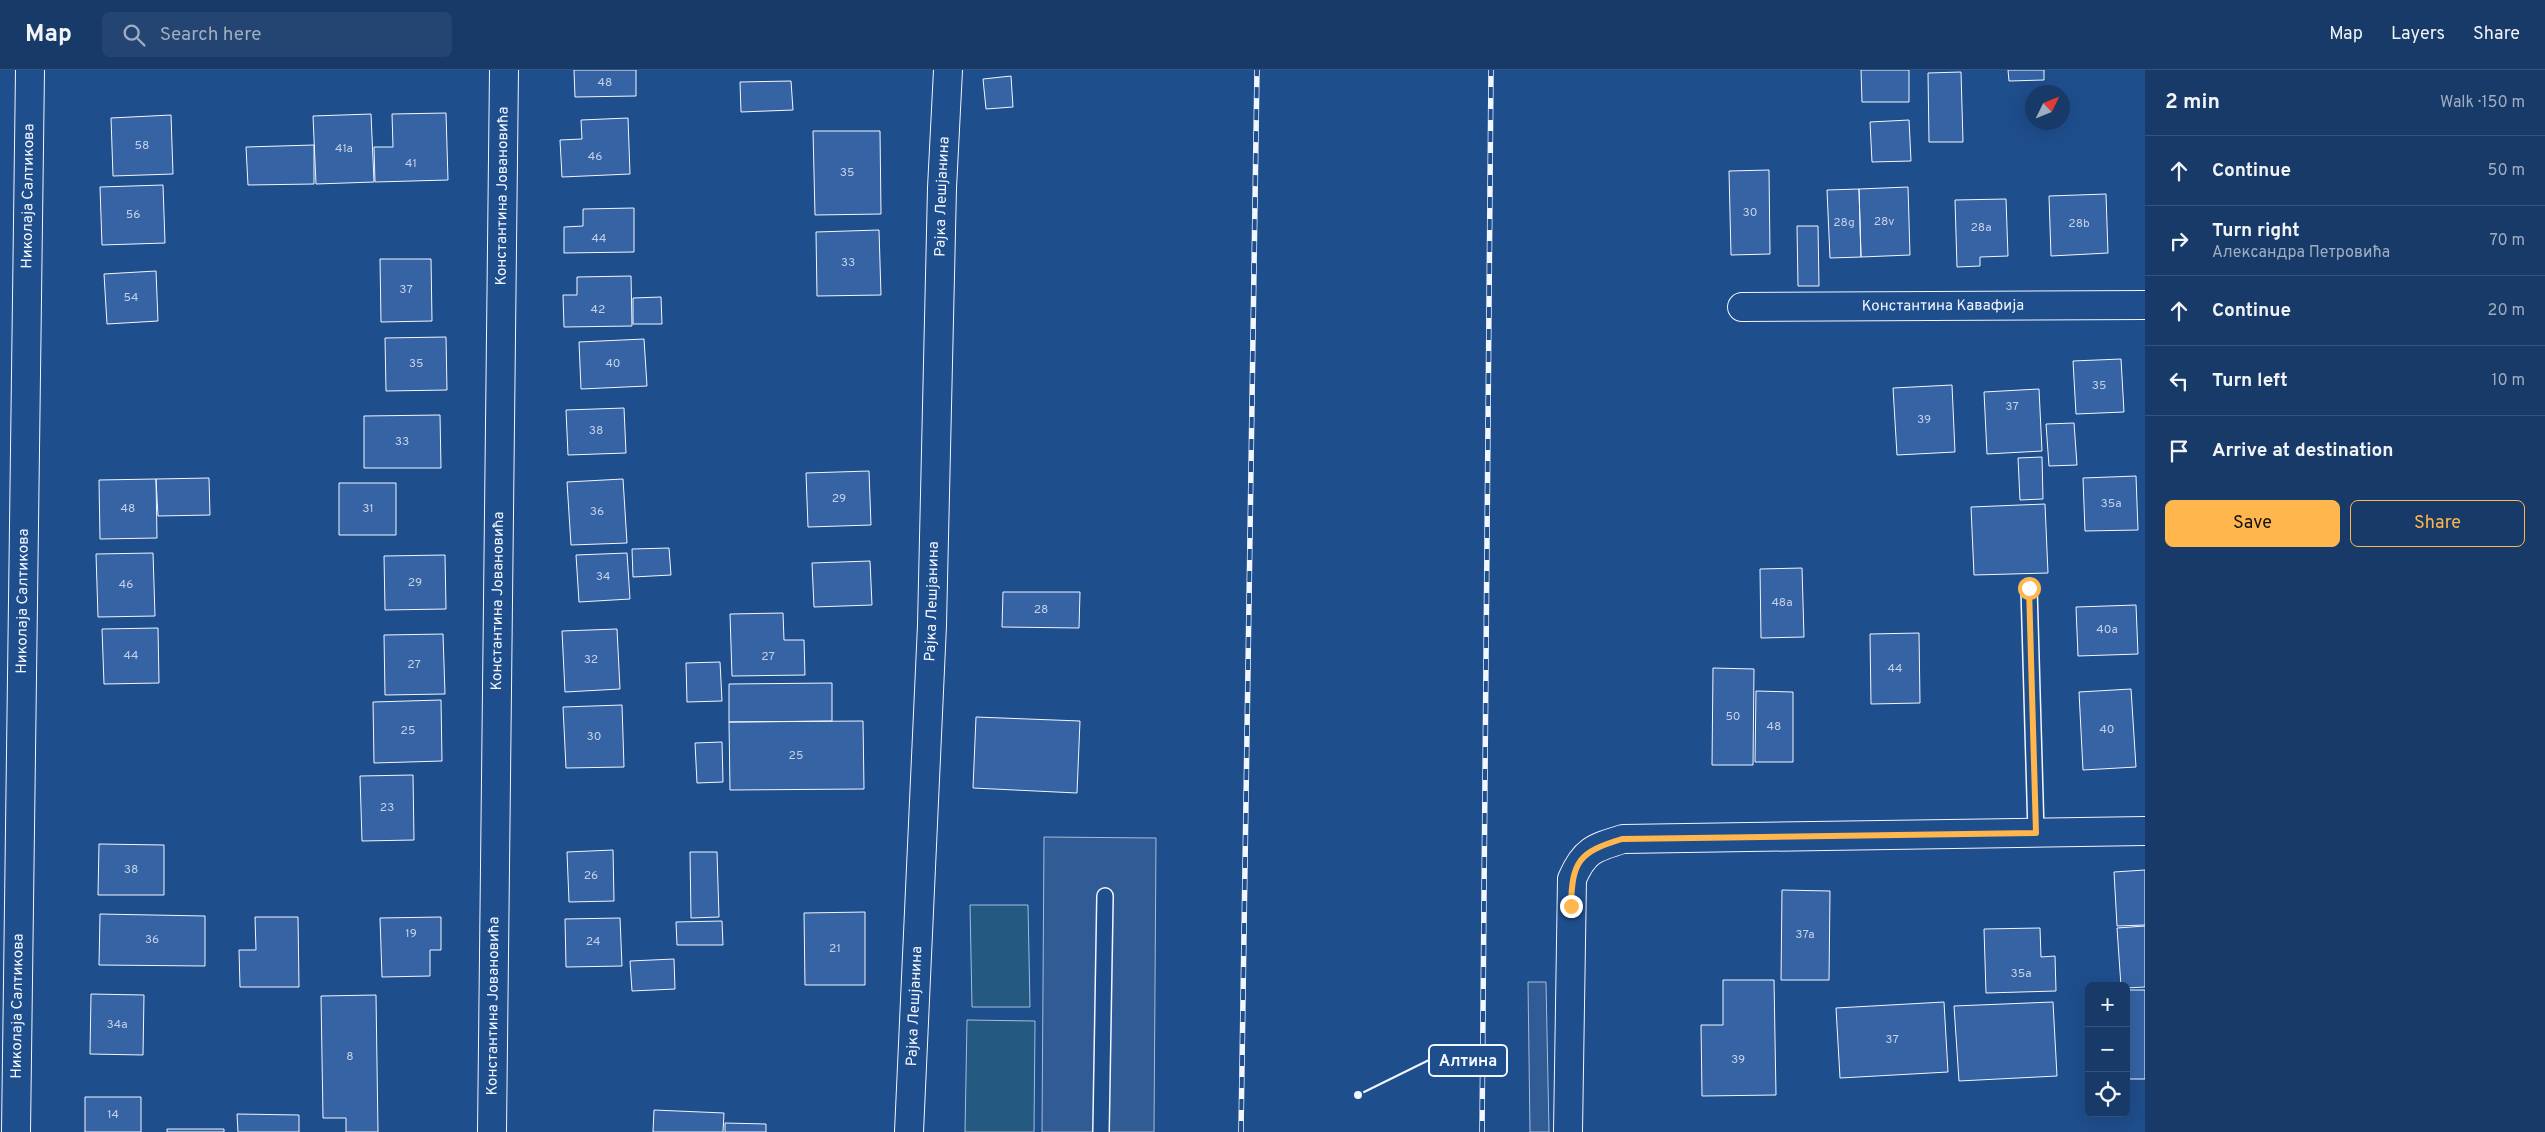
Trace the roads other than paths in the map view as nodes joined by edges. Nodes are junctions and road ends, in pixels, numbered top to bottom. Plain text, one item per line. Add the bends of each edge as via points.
1 (30, 70) edge
2 (504, 70) edge
3 (948, 70) edge
4 (2145, 305) edge
5 (1742, 307) dead end
6 (2029, 588) dead end
7 (2145, 831) edge
8 (2036, 833) junction
9 (1105, 896) dead end
10 (16, 1132) edge
11 (492, 1132) edge
12 (909, 1132) edge
13 (1101, 1132) edge
14 (1568, 1132) edge

1 - 10 street, Николаја Салтикова
2 - 11 street, Константина Јовановића
3 - 12 street, Рајка Лешјанина via 942,188 932,625
4 - 5 street, Константина Кавафија
6 - 8 lane
7 - 8 street
8 - 14 street via 1622,839 1599,846 1580,859 1572,879
9 - 13 lane

